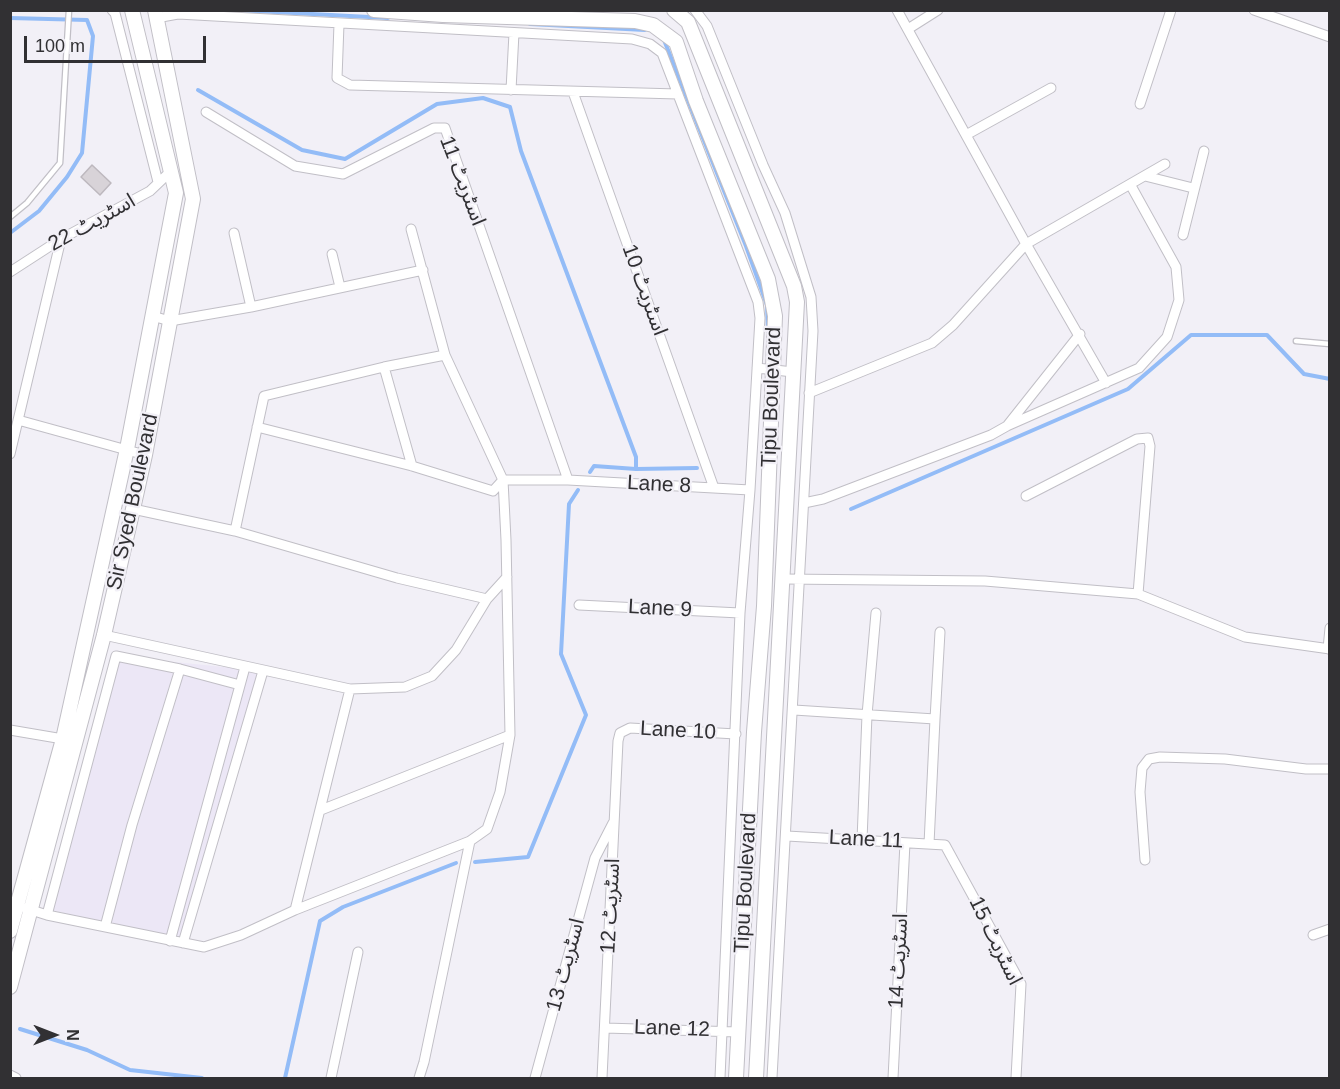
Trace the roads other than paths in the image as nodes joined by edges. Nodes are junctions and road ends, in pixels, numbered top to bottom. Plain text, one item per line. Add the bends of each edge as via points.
1 (112, 10) edge
2 (132, 10) edge
3 (374, 10) edge
4 (674, 10) edge
5 (695, 10) edge
6 (897, 10) edge
7 (938, 10) edge
8 (1171, 10) edge
9 (1254, 10) edge
10 (69, 14) edge
11 (156, 14) edge
12 (339, 24) junction
13 (908, 29) junction
14 (514, 33) junction
15 (1329, 38) edge
16 (1051, 88) dead end
17 (511, 90) junction
18 (573, 93) junction
19 (678, 94) junction
20 (1140, 104) dead end
21 (206, 112) dead end
22 (966, 135) junction
23 (1203, 152) dead end
24 (1165, 164) dead end
25 (171, 171) junction
26 (1145, 176) junction
27 (158, 183) junction
28 (1130, 184) junction
29 (1193, 188) junction
30 (10, 217) edge
31 (411, 229) dead end
32 (234, 233) dead end
33 (1183, 235) dead end
34 (61, 239) junction
35 (1026, 244) junction
36 (332, 254) dead end
37 (423, 270) junction
38 (10, 272) edge
39 (340, 287) junction
40 (251, 307) junction
41 (152, 316) junction
42 (170, 321) junction
43 (1080, 334) junction
44 (1296, 341) dead end
45 (1329, 344) edge
46 (445, 355) junction
47 (384, 367) junction
48 (757, 368) junction
49 (773, 369) junction
50 (793, 372) junction
51 (1106, 382) junction
52 (809, 393) junction
53 (18, 420) junction
54 (1007, 426) junction
55 (257, 427) junction
56 (127, 449) junction
57 (10, 454) edge
58 (145, 454) junction
59 (412, 466) junction
60 (503, 480) junction
61 (568, 480) junction
62 (714, 488) junction
63 (750, 490) junction
64 (1026, 496) dead end
65 (804, 503) junction
66 (133, 509) junction
67 (235, 531) junction
68 (507, 577) junction
69 (783, 579) junction
70 (800, 580) junction
71 (1138, 594) junction
72 (487, 599) junction
73 (579, 605) dead end
74 (740, 613) junction
75 (876, 613) dead end
76 (1329, 628) edge
77 (940, 632) dead end
78 (104, 635) junction
79 (1328, 649) edge
80 (245, 667) junction
81 (180, 669) junction
82 (263, 671) junction
83 (77, 674) junction
84 (92, 678) junction
85 (240, 685) junction
86 (350, 689) junction
87 (794, 710) junction
88 (867, 715) junction
89 (935, 719) junction
90 (10, 730) edge
91 (620, 733) joint
92 (736, 734) junction
93 (510, 735) junction
94 (63, 739) junction
95 (1329, 769) edge
96 (321, 810) junction
97 (615, 821) junction
98 (787, 836) junction
99 (862, 840) junction
100 (470, 842) junction
101 (905, 843) junction
102 (929, 844) junction
103 (945, 844) joint
104 (1144, 860) dead end
105 (747, 866) junction
106 (767, 868) junction
107 (24, 908) junction
108 (295, 910) junction
109 (47, 915) junction
110 (105, 927) junction
111 (1329, 929) edge
112 (10, 931) edge
113 (1313, 935) dead end
114 (170, 941) junction
115 (183, 943) junction
116 (358, 952) dead end
117 (10, 987) edge
118 (605, 1028) junction
119 (722, 1031) junction
120 (739, 1032) junction
121 (10, 1075) edge
122 (16, 1078) edge
123 (331, 1078) edge
124 (418, 1078) edge
125 (535, 1078) edge
126 (602, 1078) edge
127 (720, 1078) edge
128 (736, 1078) edge
129 (756, 1078) edge
130 (772, 1078) edge
131 (893, 1078) edge
132 (1016, 1078) edge

1 - 27 street
2 - 25 street, Sir Syed Boulevard
3 - 49 street, Tipu Boulevard via 635,21 653,25 676,42 768,279 775,316
4 - 50 street, Tipu Boulevard via 688,22 794,286 797,302
5 - 52 street via 707,26 785,213 811,297
6 - 13 street
7 - 13 street
8 - 20 street
9 - 15 street
10 - 30 lane via 60,163
11 - 12 street
11 - 42 street, Sir Syed Boulevard via 193,199
12 - 14 street
12 - 17 street via 338,78 350,85
13 - 22 street
14 - 17 street
14 - 19 street via 632,39 650,44 662,52
16 - 22 street
17 - 18 street
18 - 19 street
18 - 62 street, اسٹریٹ 10
19 - 48 street via 758,303
21 - 61 street, اسٹریٹ 11 via 295,166 343,174 434,128 445,128
22 - 35 street
23 - 29 street
24 - 26 street
25 - 27 street, اسٹریٹ 22
25 - 41 street, Sir Syed Boulevard via 176,194
26 - 28 street
26 - 29 street
27 - 34 street, اسٹریٹ 22
28 - 35 street
28 - 51 street via 1176,267 1179,300 1167,337 1139,368
29 - 33 street
31 - 37 street
32 - 40 street
34 - 38 street, اسٹریٹ 22
34 - 53 street
35 - 43 street
35 - 52 street via 932,343
36 - 39 street
37 - 39 street
37 - 46 street
39 - 40 street
40 - 42 street
41 - 42 street
41 - 56 street, Sir Syed Boulevard
42 - 58 street, Sir Syed Boulevard
43 - 51 street
43 - 54 street
44 - 45 lane
46 - 47 street
46 - 60 street
47 - 55 street via 264,396
47 - 59 street
48 - 49 street
48 - 63 street
49 - 50 street
49 - 105 street, Tipu Boulevard via 764,606
50 - 69 street, Tipu Boulevard
51 - 54 street
52 - 65 street
53 - 56 street
53 - 57 street
54 - 65 street
55 - 59 street
55 - 67 street
56 - 58 street
56 - 83 street, Sir Syed Boulevard
58 - 66 street, Sir Syed Boulevard
59 - 60 street, Lane 8 via 493,491
60 - 61 street, Lane 8
60 - 68 street
61 - 62 street, Lane 8
62 - 63 street, Lane 8
63 - 74 street
64 - 71 street via 1137,439 1148,438
65 - 70 street
66 - 67 street
66 - 78 street, Sir Syed Boulevard
67 - 72 street via 397,578
68 - 72 street
68 - 93 street
69 - 70 street
69 - 106 street, Tipu Boulevard
70 - 71 street via 985,581
70 - 87 street
71 - 79 street via 1245,637
72 - 86 street via 456,650 432,676 405,687
73 - 74 street, Lane 9
74 - 92 street
75 - 88 street
76 - 79 street
77 - 89 street
78 - 80 street
78 - 84 street, Sir Syed Boulevard
80 - 82 street
80 - 85 street
81 - 85 street
81 - 109 street via 116,656
81 - 110 street
82 - 86 street
82 - 115 street
83 - 84 street
83 - 94 street, Sir Syed Boulevard
84 - 107 street, Sir Syed Boulevard
85 - 114 street
86 - 96 street
87 - 88 street
87 - 98 street
88 - 89 street
88 - 99 street
89 - 102 street
90 - 94 street
91 - 92 street, Lane 10 via 630,728
91 - 97 street, اسٹریٹ 12
92 - 119 street
93 - 96 street
93 - 100 street via 500,792 487,829
94 - 107 street, Sir Syed Boulevard
95 - 104 street via 1225,759 1149,759 1142,768 1140,792
96 - 108 street
97 - 118 street, اسٹریٹ 12
97 - 125 street, اسٹریٹ 13 via 595,858
98 - 99 street, Lane 11
98 - 130 street
99 - 101 street, Lane 11
100 - 108 street
100 - 124 street
101 - 102 street, Lane 11
101 - 131 street, اسٹریٹ 14
102 - 103 street, Lane 11
103 - 132 street, اسٹریٹ 15 via 1021,984
105 - 106 street
105 - 120 street, Tipu Boulevard
106 - 129 street, Tipu Boulevard
107 - 109 street
107 - 112 street, Sir Syed Boulevard
107 - 117 street, Sir Syed Boulevard
108 - 115 street via 242,935 204,947
109 - 110 street
110 - 114 street
111 - 113 street
114 - 115 street
116 - 123 street
118 - 119 street, Lane 12
118 - 126 street, اسٹریٹ 12
119 - 120 street, Lane 12
119 - 127 street
120 - 128 street, Tipu Boulevard
121 - 122 street

